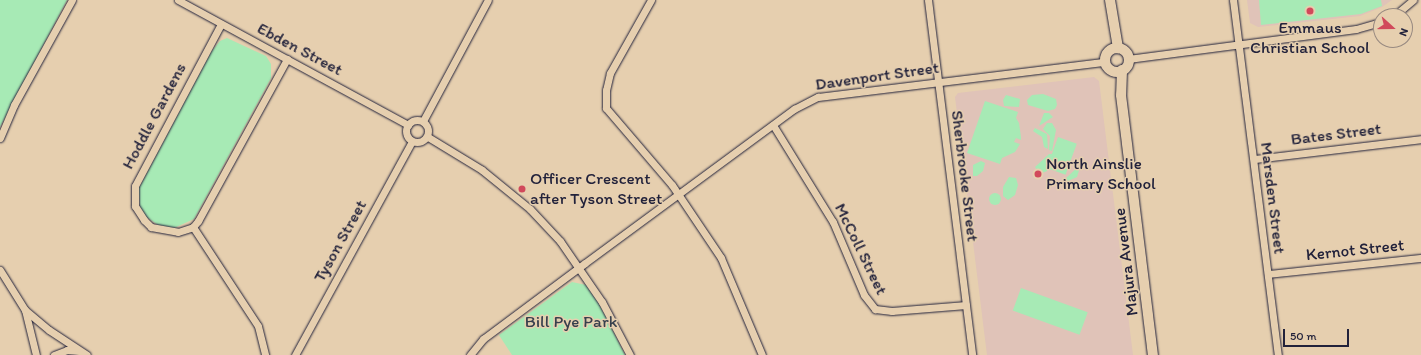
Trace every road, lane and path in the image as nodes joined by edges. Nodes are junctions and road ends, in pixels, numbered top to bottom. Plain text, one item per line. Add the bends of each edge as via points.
1 (72, 0) edge
2 (178, 0) edge
3 (488, 0) edge
4 (651, 0) edge
5 (928, 0) edge
6 (1110, 0) edge
7 (1233, 0) edge
8 (1413, 0) edge
9 (1404, 8) edge
10 (221, 24) junction
11 (1373, 24) edge
12 (1113, 25) junction
13 (1239, 44) junction
14 (1118, 48) junction
15 (1108, 52) junction
16 (1128, 59) junction
17 (287, 60) junction
18 (1105, 62) junction
19 (1118, 71) junction
20 (938, 82) junction
21 (423, 121) junction
22 (408, 125) junction
23 (773, 125) junction
24 (428, 137) junction
25 (0, 138) edge
26 (1421, 139) edge
27 (412, 141) junction
28 (1254, 159) junction
29 (679, 194) junction
30 (193, 228) junction
31 (1421, 258) edge
32 (583, 265) junction
33 (0, 270) edge
34 (1268, 274) junction
35 (966, 305) junction
36 (25, 310) junction
37 (79, 351) junction
38 (36, 355) edge
39 (54, 355) edge
40 (87, 355) edge
41 (265, 355) edge
42 (295, 355) edge
43 (470, 355) edge
44 (630, 355) edge
45 (762, 355) edge
46 (972, 355) edge
47 (1153, 355) edge
48 (1278, 355) edge

1 - 25 street via 14,105
2 - 10 street, Ebden Street
3 - 21 street
4 - 29 street via 610,74 606,90 606,108
5 - 20 street, Sherbrooke Street
6 - 12 main road
7 - 13 street, Marsden Street
8 - 9 street
10 - 17 street, Ebden Street
10 - 30 street, Hoddle Gardens via 138,176 133,193 139,213 151,227 169,232
11 - 13 street
12 - 14 main road
12 - 15 main road
13 - 16 street
13 - 28 street, Marsden Street
14 - 15 main road
14 - 16 main road via 1124,51
15 - 18 main road
16 - 19 main road
17 - 22 street, Ebden Street
17 - 30 street
18 - 19 main road
18 - 20 street, Davenport Street
19 - 47 main road, Majura Avenue
20 - 23 street, Davenport Street via 818,97
20 - 35 street, Sherbrooke Street
21 - 22 street via 414,120
21 - 24 street via 429,130
22 - 27 street via 406,134
23 - 29 street, Davenport Street
23 - 35 street, McColl Street via 833,222 864,295 875,309 892,312
24 - 27 street via 422,142
24 - 32 street via 482,170 530,209
26 - 28 street, Bates Street
27 - 42 street, Tyson Street
28 - 34 street, Marsden Street
29 - 32 street, Davenport Street
29 - 45 street via 721,258
30 - 41 street via 258,326
31 - 34 street, Kernot Street
32 - 43 street, Davenport Street via 488,335
32 - 44 street
33 - 36 street
34 - 48 street, Marsden Street
35 - 46 street, Sherbrooke Street
36 - 37 street
36 - 38 street
37 - 39 street via 67,350
37 - 40 street

